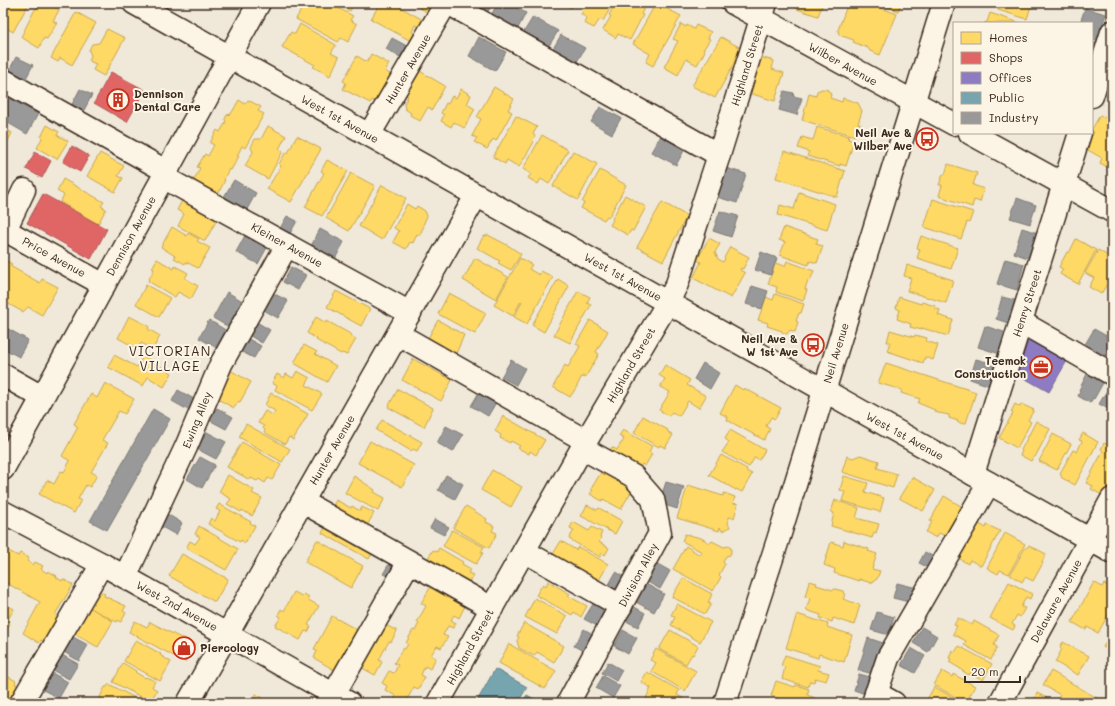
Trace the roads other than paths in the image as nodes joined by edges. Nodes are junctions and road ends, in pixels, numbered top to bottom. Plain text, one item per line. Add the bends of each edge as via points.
1 (134, 3) edge
2 (259, 3) edge
3 (447, 3) edge
4 (733, 3) edge
5 (944, 3) edge
6 (764, 11) edge
7 (1111, 39) edge
8 (229, 56) junction
9 (3, 80) edge
10 (1093, 93) edge
11 (913, 102) junction
12 (953, 123) edge
13 (972, 134) edge
14 (1080, 134) edge
15 (369, 135) junction
16 (719, 155) junction
17 (165, 174) junction
18 (1064, 185) junction
19 (24, 190) dead end
20 (476, 196) junction
21 (1112, 212) edge
22 (4, 229) edge
23 (287, 245) junction
24 (104, 285) junction
25 (668, 302) junction
26 (410, 313) junction
27 (1021, 322) junction
28 (398, 334) junction
29 (1112, 374) edge
30 (3, 375) edge
31 (824, 391) junction
32 (42, 397) junction
33 (584, 445) junction
34 (3, 469) edge
35 (981, 478) junction
36 (1112, 499) edge
37 (303, 502) junction
38 (3, 512) edge
39 (1090, 540) junction
40 (524, 551) junction
41 (1112, 552) edge
42 (409, 562) junction
43 (102, 564) junction
44 (125, 577) junction
45 (621, 606) junction
46 (492, 608) junction
47 (227, 634) junction
48 (341, 699) edge
49 (881, 700) edge
50 (21, 703) edge
51 (188, 703) edge
52 (438, 703) edge
53 (568, 703) edge
54 (725, 703) edge
55 (1000, 703) edge

1 - 8 street, West 1st Avenue
2 - 8 street, Dennison Avenue
3 - 15 street, Hunter Avenue
3 - 16 street
4 - 6 street, Wilber Avenue
5 - 11 street, Neil Avenue
6 - 11 street, Wilber Avenue
6 - 16 street, Highland Street
7 - 10 street
8 - 15 street, West 1st Avenue
8 - 17 street, Dennison Avenue
9 - 17 street, Kleiner Avenue
11 - 12 street, Wilber Avenue
11 - 31 street, Neil Avenue
13 - 18 street
14 - 18 street, Henry Street
15 - 20 street, West 1st Avenue
16 - 25 street, Highland Street via 677,284
17 - 23 street, Kleiner Avenue
17 - 24 street, Dennison Avenue
18 - 21 street
18 - 27 street, Henry Street
19 - 22 street
20 - 25 street, West 1st Avenue
20 - 26 street, Hunter Avenue
22 - 24 street, Price Avenue
23 - 26 street, Kleiner Avenue
23 - 44 street, Ewing Alley via 221,364 186,447
24 - 32 street, Dennison Avenue
25 - 31 street, West 1st Avenue
25 - 33 street, Highland Street
26 - 28 street, Hunter Avenue
27 - 29 street
27 - 35 street, Henry Street
28 - 33 street, Division Alley
28 - 37 street, Hunter Avenue
30 - 32 street
31 - 35 street, West 1st Avenue
31 - 54 street, Neil Avenue
32 - 34 street, Dennison Avenue
33 - 40 street, Highland Street
33 - 45 street, Division Alley via 633,476 653,499 660,533
35 - 39 street, West 1st Avenue
35 - 49 street, Henry Street via 888,658
36 - 39 street, Delaware Avenue
37 - 42 street
37 - 47 street, Hunter Avenue
38 - 43 street, West 2nd Avenue
39 - 41 street, West 1st Avenue
39 - 55 street, Delaware Avenue
40 - 45 street
40 - 46 street, Highland Street
42 - 46 street
42 - 48 street
43 - 44 street, West 2nd Avenue
43 - 50 street
44 - 47 street, West 2nd Avenue
45 - 53 street, Division Alley
46 - 52 street, Highland Street
47 - 48 street, West 2nd Avenue
47 - 51 street, Hunter Avenue

